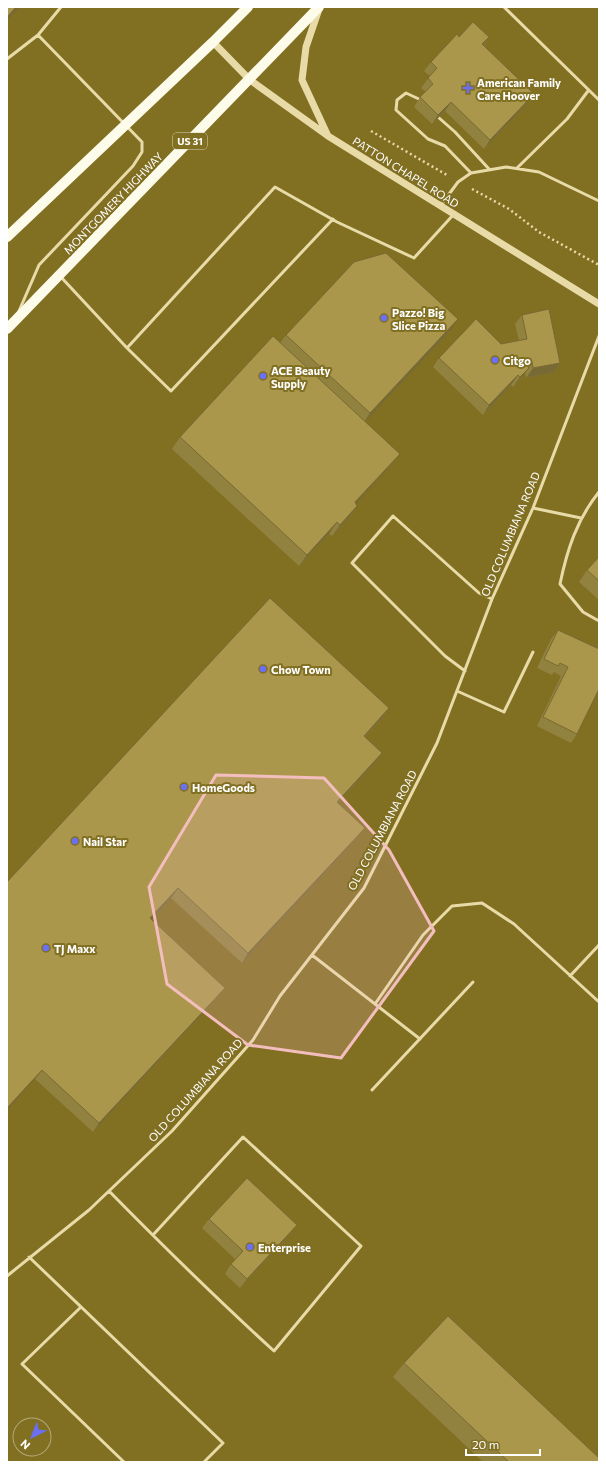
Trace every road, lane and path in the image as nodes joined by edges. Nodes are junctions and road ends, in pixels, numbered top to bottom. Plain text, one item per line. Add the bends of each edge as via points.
1 (61, 7) edge
2 (248, 7) edge
3 (319, 7) edge
4 (504, 7) edge
5 (38, 35) junction
6 (213, 42) junction
7 (7, 59) edge
8 (250, 80) junction
9 (588, 91) junction
10 (421, 100) edge
11 (599, 100) edge
12 (438, 117) edge
13 (126, 124) junction
14 (371, 131) dead end
15 (328, 136) junction
16 (517, 168) junction
17 (490, 169) junction
18 (471, 173) junction
19 (458, 182) junction
20 (599, 201) edge
21 (440, 206) junction
22 (454, 214) junction
23 (333, 219) junction
24 (7, 237) edge
25 (599, 265) edge
26 (59, 275) junction
27 (599, 304) edge
28 (10, 325) edge
29 (599, 336) edge
30 (127, 348) junction
31 (599, 492) edge
32 (533, 508) junction
33 (581, 518) junction
34 (492, 599) junction
35 (599, 622) edge
36 (533, 652) dead end
37 (465, 671) junction
38 (458, 691) junction
39 (599, 945) edge
40 (312, 955) junction
41 (570, 976) junction
42 (473, 982) dead end
43 (599, 1002) edge
44 (375, 1004) junction
45 (420, 1039) junction
46 (372, 1090) dead end
47 (109, 1191) junction
48 (153, 1235) junction
49 (29, 1257) junction
50 (7, 1276) edge
51 (81, 1306) junction
52 (124, 1462) edge
53 (204, 1462) edge

1 - 5 lane
2 - 6 main road
3 - 8 main road, MONTGOMERY HIGHWAY / US 31
3 - 15 street via 306,47 302,80
4 - 9 lane
5 - 7 lane
5 - 13 lane
6 - 8 street, PATTON CHAPEL ROAD
6 - 13 main road
8 - 15 street, PATTON CHAPEL ROAD
8 - 26 main road, MONTGOMERY HIGHWAY / US 31
9 - 11 lane
9 - 16 lane via 567,119
10 - 18 lane via 406,93 397,100 396,110 428,138 445,146
12 - 17 lane
13 - 24 main road
13 - 28 lane via 142,142 142,152 134,166 39,265
14 - 19 path
15 - 21 street, PATTON CHAPEL ROAD
16 - 17 lane
16 - 20 lane via 539,172
17 - 18 lane
18 - 19 lane
19 - 21 lane
19 - 25 path
21 - 22 street, PATTON CHAPEL ROAD
22 - 23 lane via 414,258
22 - 27 street, PATTON CHAPEL ROAD
23 - 30 lane via 275,187
23 - 30 lane via 171,391
26 - 28 main road, MONTGOMERY HIGHWAY / US 31
26 - 30 lane
29 - 32 lane, OLD COLUMBIANA ROAD
31 - 33 lane
32 - 33 lane
32 - 34 lane, OLD COLUMBIANA ROAD
33 - 35 lane via 568,550 560,584 583,612
34 - 37 lane, OLD COLUMBIANA ROAD
34 - 37 lane via 479,593 393,516 352,563 445,656
36 - 38 lane via 504,712
37 - 38 lane, OLD COLUMBIANA ROAD
38 - 40 lane, OLD COLUMBIANA ROAD via 438,743 364,888
39 - 41 lane
40 - 44 lane
40 - 47 lane, OLD COLUMBIANA ROAD via 280,996 253,1040 172,1131
41 - 43 lane
41 - 44 lane via 514,924 482,903 452,906 423,935
42 - 45 lane
44 - 45 lane
45 - 46 lane
47 - 48 lane
47 - 49 lane, OLD COLUMBIANA ROAD
48 - 48 lane via 274,1351 361,1246 243,1137
49 - 50 lane, OLD COLUMBIANA ROAD
49 - 51 lane
51 - 52 lane via 22,1364
51 - 53 lane via 223,1443

